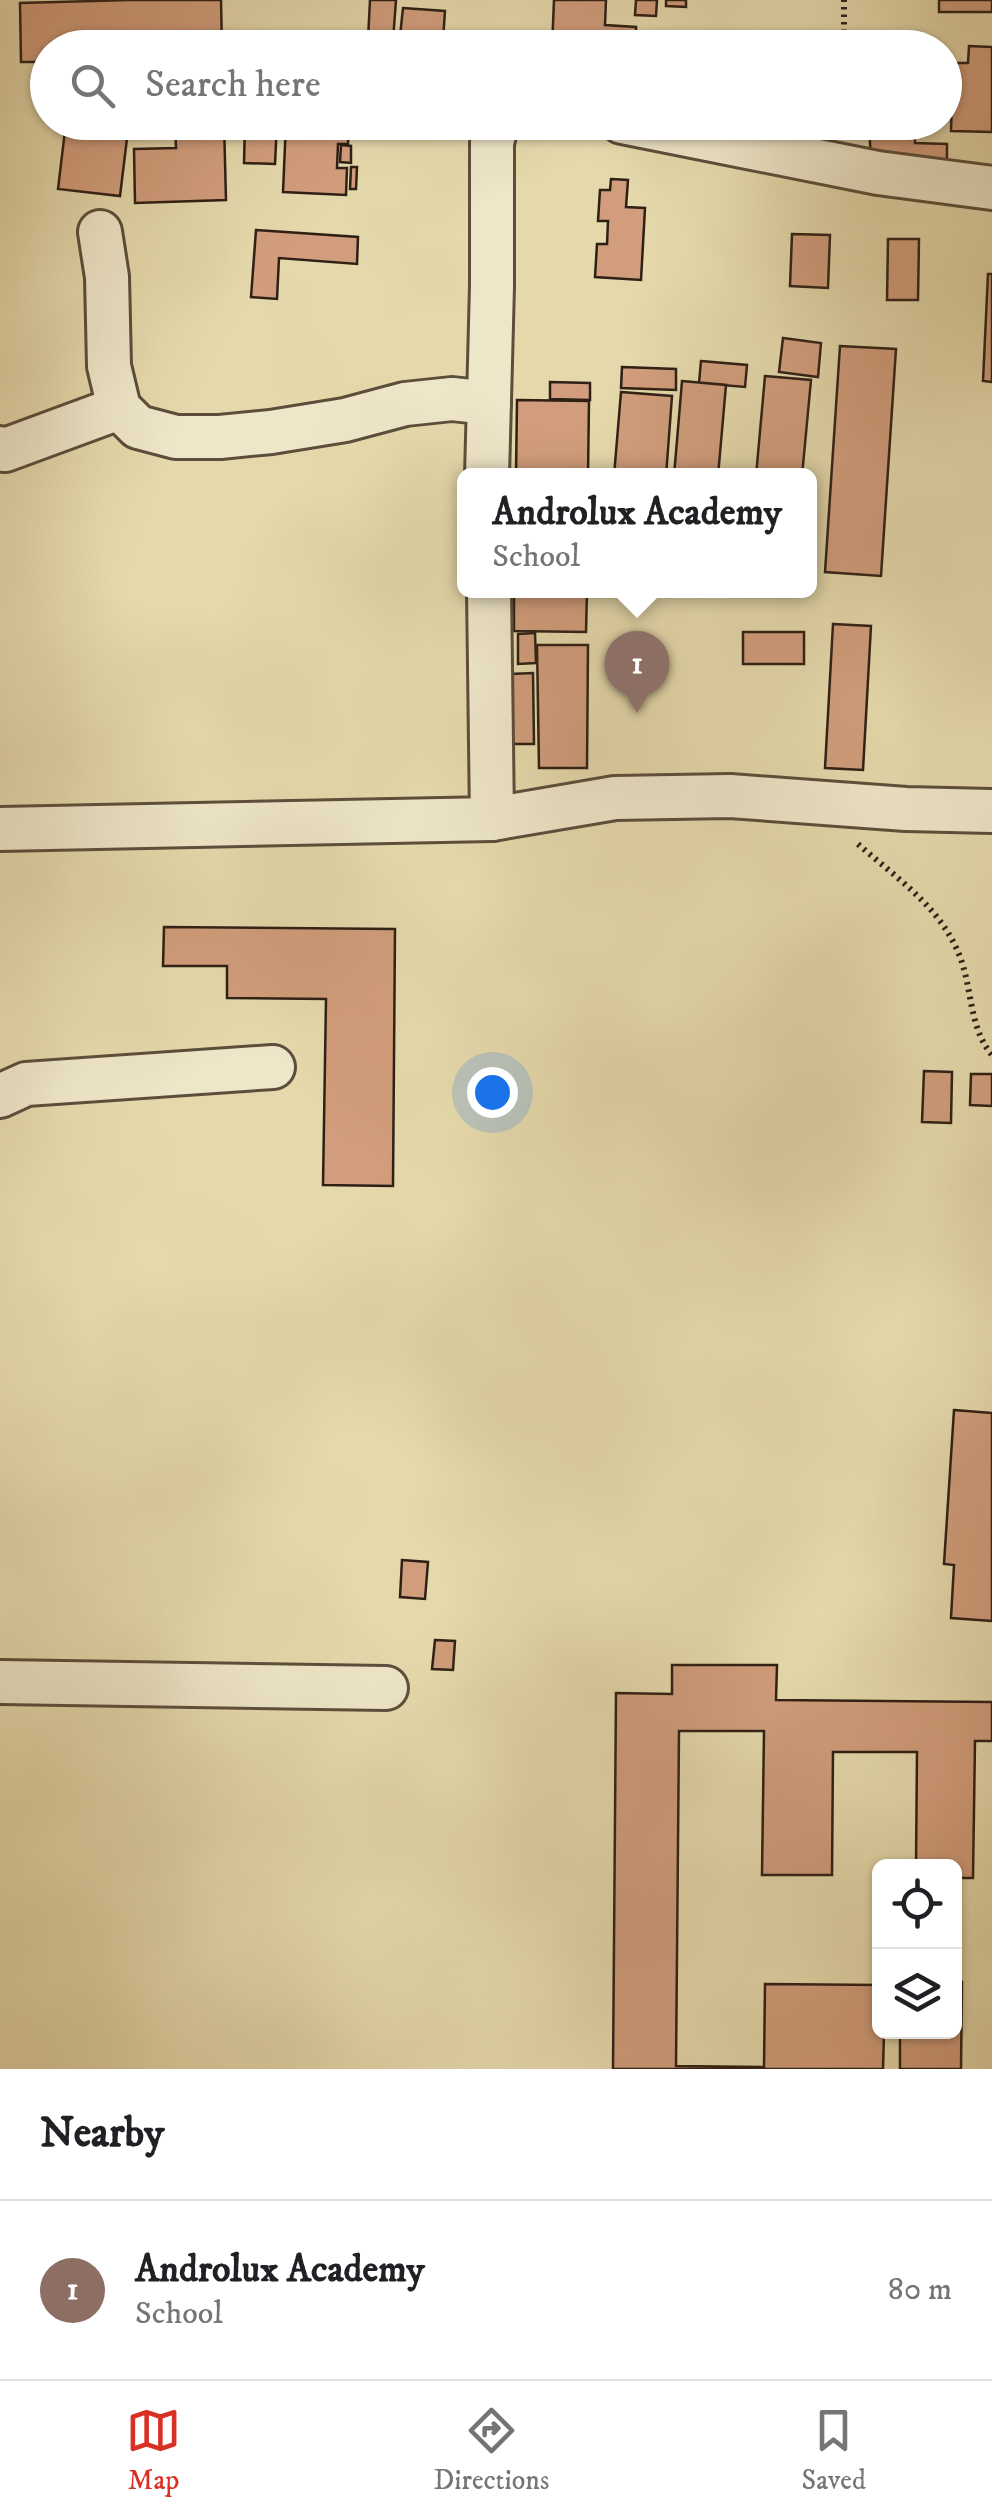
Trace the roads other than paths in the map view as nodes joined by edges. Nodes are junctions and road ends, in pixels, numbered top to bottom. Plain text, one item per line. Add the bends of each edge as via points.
1 (493, 140) edge
2 (712, 140) edge
3 (992, 188) edge
4 (100, 232) dead end
5 (489, 404) junction
6 (120, 408) junction
7 (0, 448) edge
8 (487, 468) edge
9 (489, 598) edge
10 (992, 810) edge
11 (492, 819) junction
12 (0, 829) edge
13 (273, 1068) dead end
14 (0, 1096) edge
15 (0, 1682) edge
16 (386, 1688) dead end

1 - 5 street
2 - 3 street
4 - 6 street via 108,366
5 - 6 street via 404,404 345,420 220,437 138,428
5 - 8 street
6 - 7 street
9 - 11 street
10 - 11 street via 730,796 615,798
11 - 12 street
13 - 14 street via 26,1084
15 - 16 street

